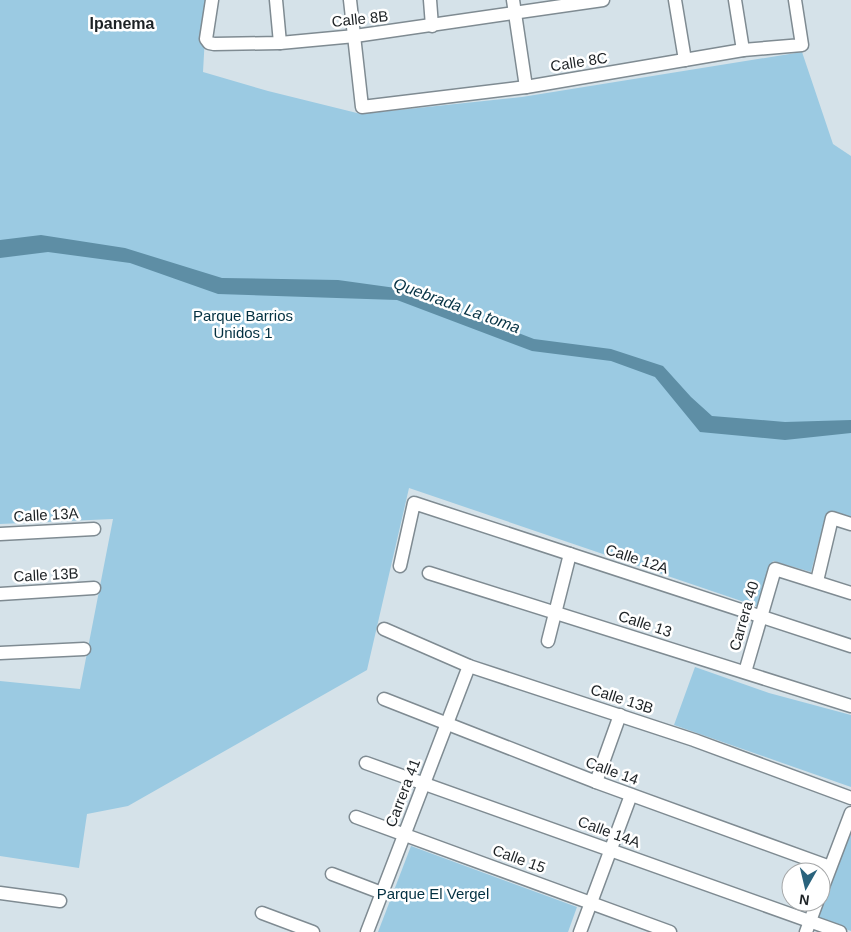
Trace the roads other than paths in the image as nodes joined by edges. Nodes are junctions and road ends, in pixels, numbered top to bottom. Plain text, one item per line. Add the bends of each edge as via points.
1 (212, 0) edge
2 (276, 0) edge
3 (350, 0) edge
4 (430, 0) edge
5 (602, 0) edge
6 (675, 0) edge
7 (734, 0) edge
8 (795, 0) edge
9 (568, 2) edge
10 (514, 6) edge
11 (432, 26) junction
12 (355, 36) junction
13 (280, 43) junction
14 (743, 50) junction
15 (685, 60) junction
16 (526, 87) junction
17 (851, 524) edge
18 (94, 528) dead end
19 (0, 534) edge
20 (570, 554) junction
21 (400, 566) dead end
22 (429, 573) dead end
23 (817, 581) junction
24 (94, 588) dead end
25 (851, 593) edge
26 (0, 594) edge
27 (556, 613) junction
28 (761, 616) junction
29 (384, 630) dead end
30 (548, 641) dead end
31 (851, 646) edge
32 (84, 649) dead end
33 (0, 653) edge
34 (469, 666) junction
35 (745, 672) junction
36 (384, 699) dead end
37 (851, 706) edge
38 (620, 716) junction
39 (447, 724) junction
40 (366, 763) dead end
41 (596, 782) junction
42 (424, 783) junction
43 (631, 795) junction
44 (851, 798) edge
45 (851, 813) edge
46 (356, 817) dead end
47 (404, 835) junction
48 (610, 850) junction
49 (816, 862) edge
50 (831, 864) edge
51 (332, 874) dead end
52 (0, 893) edge
53 (382, 893) junction
54 (60, 902) dead end
55 (590, 903) junction
56 (813, 912) edge
57 (262, 913) dead end
58 (808, 927) edge
59 (313, 932) edge
60 (368, 932) edge
61 (580, 932) edge
62 (670, 932) edge
63 (840, 932) edge

1 - 13 street, Calle 8B via 206,39 209,43
2 - 13 street
3 - 12 street
4 - 11 street
5 - 9 street, Calle 8B
6 - 15 street
7 - 14 street
8 - 14 street, Calle 8C via 802,45
9 - 10 street, Calle 8B
10 - 11 street, Calle 8B
10 - 16 street
11 - 12 street, Calle 8B
12 - 13 street, Calle 8B
12 - 16 street, Calle 8C via 362,108
14 - 15 street, Calle 8C
15 - 16 street, Calle 8C
17 - 23 street via 832,518
18 - 19 street, Calle 13A
20 - 21 street, Calle 12A via 414,504
20 - 27 street
20 - 28 street, Calle 12A
22 - 27 street, Calle 13
23 - 25 street
23 - 28 street, Carrera 40 via 775,569
24 - 26 street, Calle 13B
27 - 30 street
27 - 35 street, Calle 13
28 - 31 street, Calle 12A
28 - 35 street, Carrera 40
29 - 34 street, Calle 13B
32 - 33 street
34 - 38 street, Calle 13B
34 - 39 street, Carrera 41
35 - 37 street, Calle 13
36 - 39 street, Calle 14
38 - 41 street
38 - 44 street, Calle 13B
39 - 41 street, Calle 14
39 - 42 street, Carrera 41
40 - 42 street, Calle 14A
41 - 43 street, Calle 14
42 - 47 street, Carrera 41
42 - 48 street, Calle 14A
43 - 48 street
43 - 49 street, Calle 14
45 - 50 street
46 - 47 street, Calle 15
47 - 53 street, Carrera 41
47 - 55 street, Calle 15
48 - 55 street
48 - 58 street, Calle 14A
51 - 53 street
52 - 54 street
53 - 60 street, Carrera 41
55 - 61 street
55 - 62 street, Calle 15
56 - 58 street
57 - 59 street
58 - 63 street, Calle 14A

